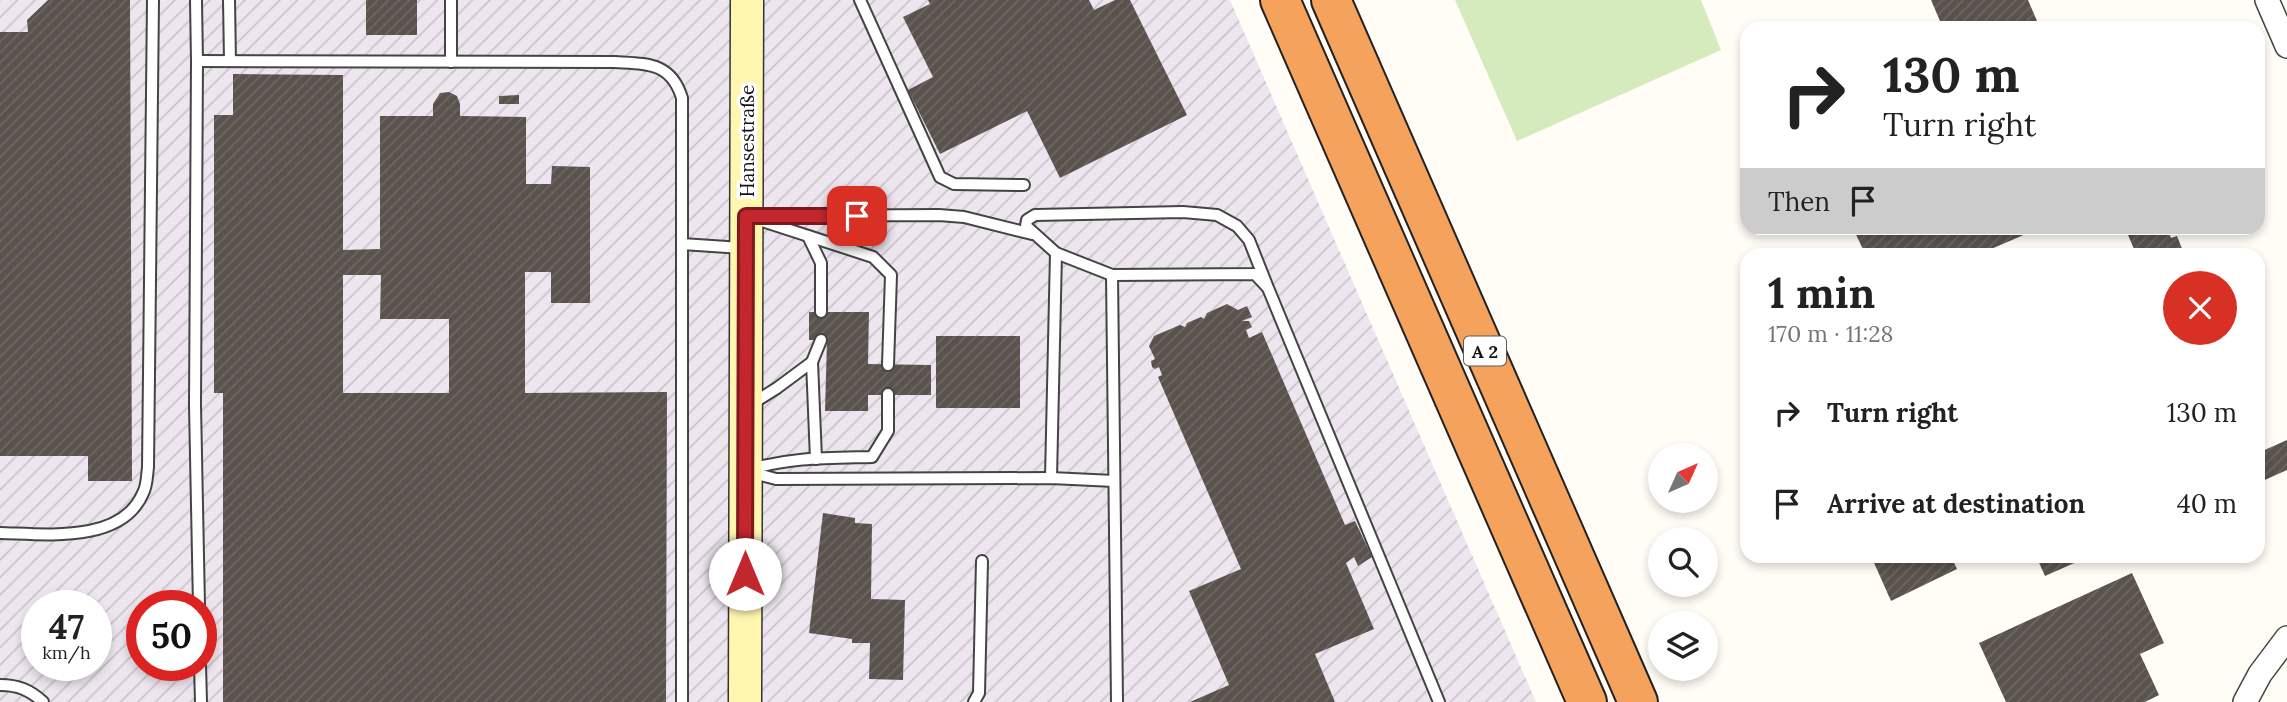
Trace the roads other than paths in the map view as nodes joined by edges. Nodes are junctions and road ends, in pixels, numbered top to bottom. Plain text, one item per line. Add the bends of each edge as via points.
1 (153, 0) edge
2 (196, 0) edge
3 (229, 0) edge
4 (451, 0) edge
5 (747, 0) edge
6 (860, 0) edge
7 (1280, 0) edge
8 (1331, 0) edge
9 (2267, 0) edge
10 (2287, 46) edge
11 (197, 61) junction
12 (230, 61) junction
13 (451, 62) junction
14 (1024, 185) dead end
15 (746, 216) junction
16 (1033, 234) junction
17 (808, 236) junction
18 (682, 244) junction
19 (746, 248) junction
20 (1056, 253) junction
21 (1112, 275) junction
22 (1268, 288) junction
23 (821, 312) dead end
24 (821, 340) dead end
25 (812, 362) junction
26 (888, 365) dead end
27 (888, 394) dead end
28 (746, 407) junction
29 (816, 459) junction
30 (745, 471) junction
31 (1051, 478) junction
32 (1114, 481) junction
33 (0, 533) edge
34 (982, 561) dead end
35 (199, 590) edge
36 (2287, 638) edge
37 (200, 681) edge
38 (0, 685) edge
39 (43, 702) edge
40 (201, 702) edge
41 (682, 702) edge
42 (745, 702) edge
43 (974, 702) edge
44 (1116, 702) edge
45 (1439, 702) edge
46 (1587, 702) edge
47 (1638, 702) edge
48 (2245, 702) edge

1 - 33 lane via 148,467 143,494 124,519 90,532
2 - 11 lane
3 - 12 lane
4 - 13 lane
5 - 15 main road, Hansestraße
6 - 14 lane via 940,177 954,184
7 - 46 highway, A 2
8 - 47 highway, A 2
9 - 10 street
11 - 12 lane
11 - 35 lane
12 - 13 lane
13 - 18 lane via 615,62 645,64 672,76 682,98
15 - 16 lane via 939,215
15 - 17 lane
15 - 19 main road, Hansestraße
16 - 20 lane
16 - 22 lane via 1026,226 1035,215 1217,215 1237,226 1249,240
17 - 23 lane via 821,263
17 - 26 lane via 873,257 891,275
18 - 19 lane
18 - 41 lane
19 - 28 main road, Hansestraße
20 - 21 lane
20 - 31 lane
21 - 22 lane via 1255,274
21 - 32 lane
22 - 45 lane
24 - 25 lane
25 - 28 lane
25 - 29 lane
27 - 29 lane via 888,431 872,457
28 - 30 main road, Hansestraße
29 - 30 lane via 775,462
30 - 31 lane via 776,479
30 - 42 main road, Hansestraße
31 - 32 lane
32 - 44 lane
34 - 43 lane via 979,693
36 - 48 street
37 - 40 lane
38 - 39 lane via 32,692

